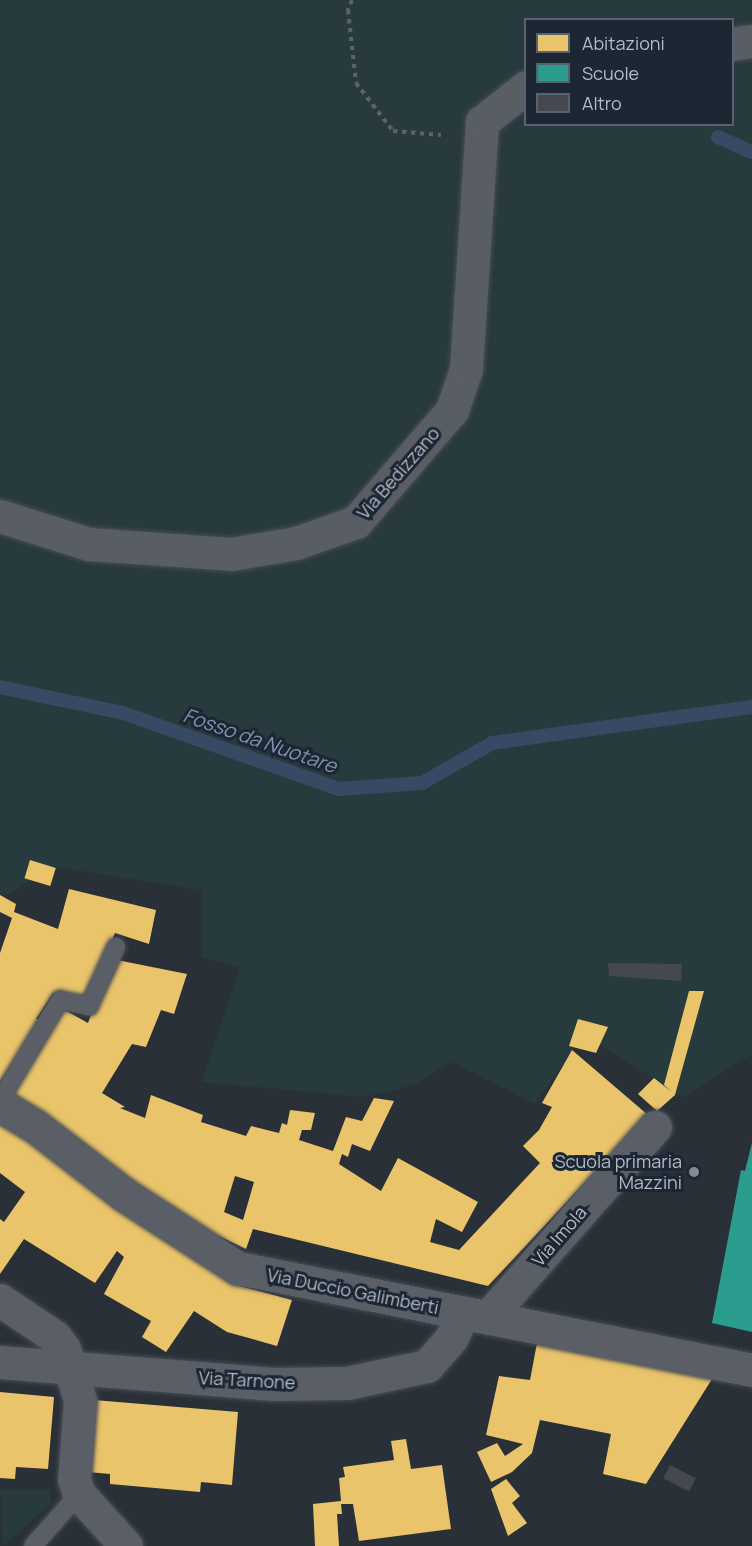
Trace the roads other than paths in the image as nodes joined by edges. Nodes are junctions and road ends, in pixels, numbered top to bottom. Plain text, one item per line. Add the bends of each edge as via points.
1 (752, 41) edge
2 (734, 44) edge
3 (524, 88) edge
4 (0, 516) edge
5 (116, 947) dead end
6 (0, 1100) edge
7 (0, 1105) edge
8 (655, 1127) dead end
9 (0, 1300) edge
10 (475, 1315) junction
11 (0, 1362) edge
12 (70, 1368) junction
13 (752, 1370) edge
14 (79, 1494) junction
15 (33, 1546) edge
16 (126, 1546) edge

1 - 2 street
3 - 4 street, Via Bedizzano via 482,122 466,369 452,410 356,522 296,543 231,554 89,544
5 - 6 lane via 89,1006 60,1000
7 - 10 street, Via Duccio Galimberti via 35,1126 125,1195 238,1268 282,1280
8 - 10 street, Via Imola
9 - 12 street via 55,1337
10 - 12 street, Via Tarnone via 427,1366 347,1383 274,1384
10 - 13 street, Via Duccio Galimberti
11 - 12 street, Via Tarnone
12 - 14 street via 80,1400 74,1479
14 - 15 lane
14 - 16 street

